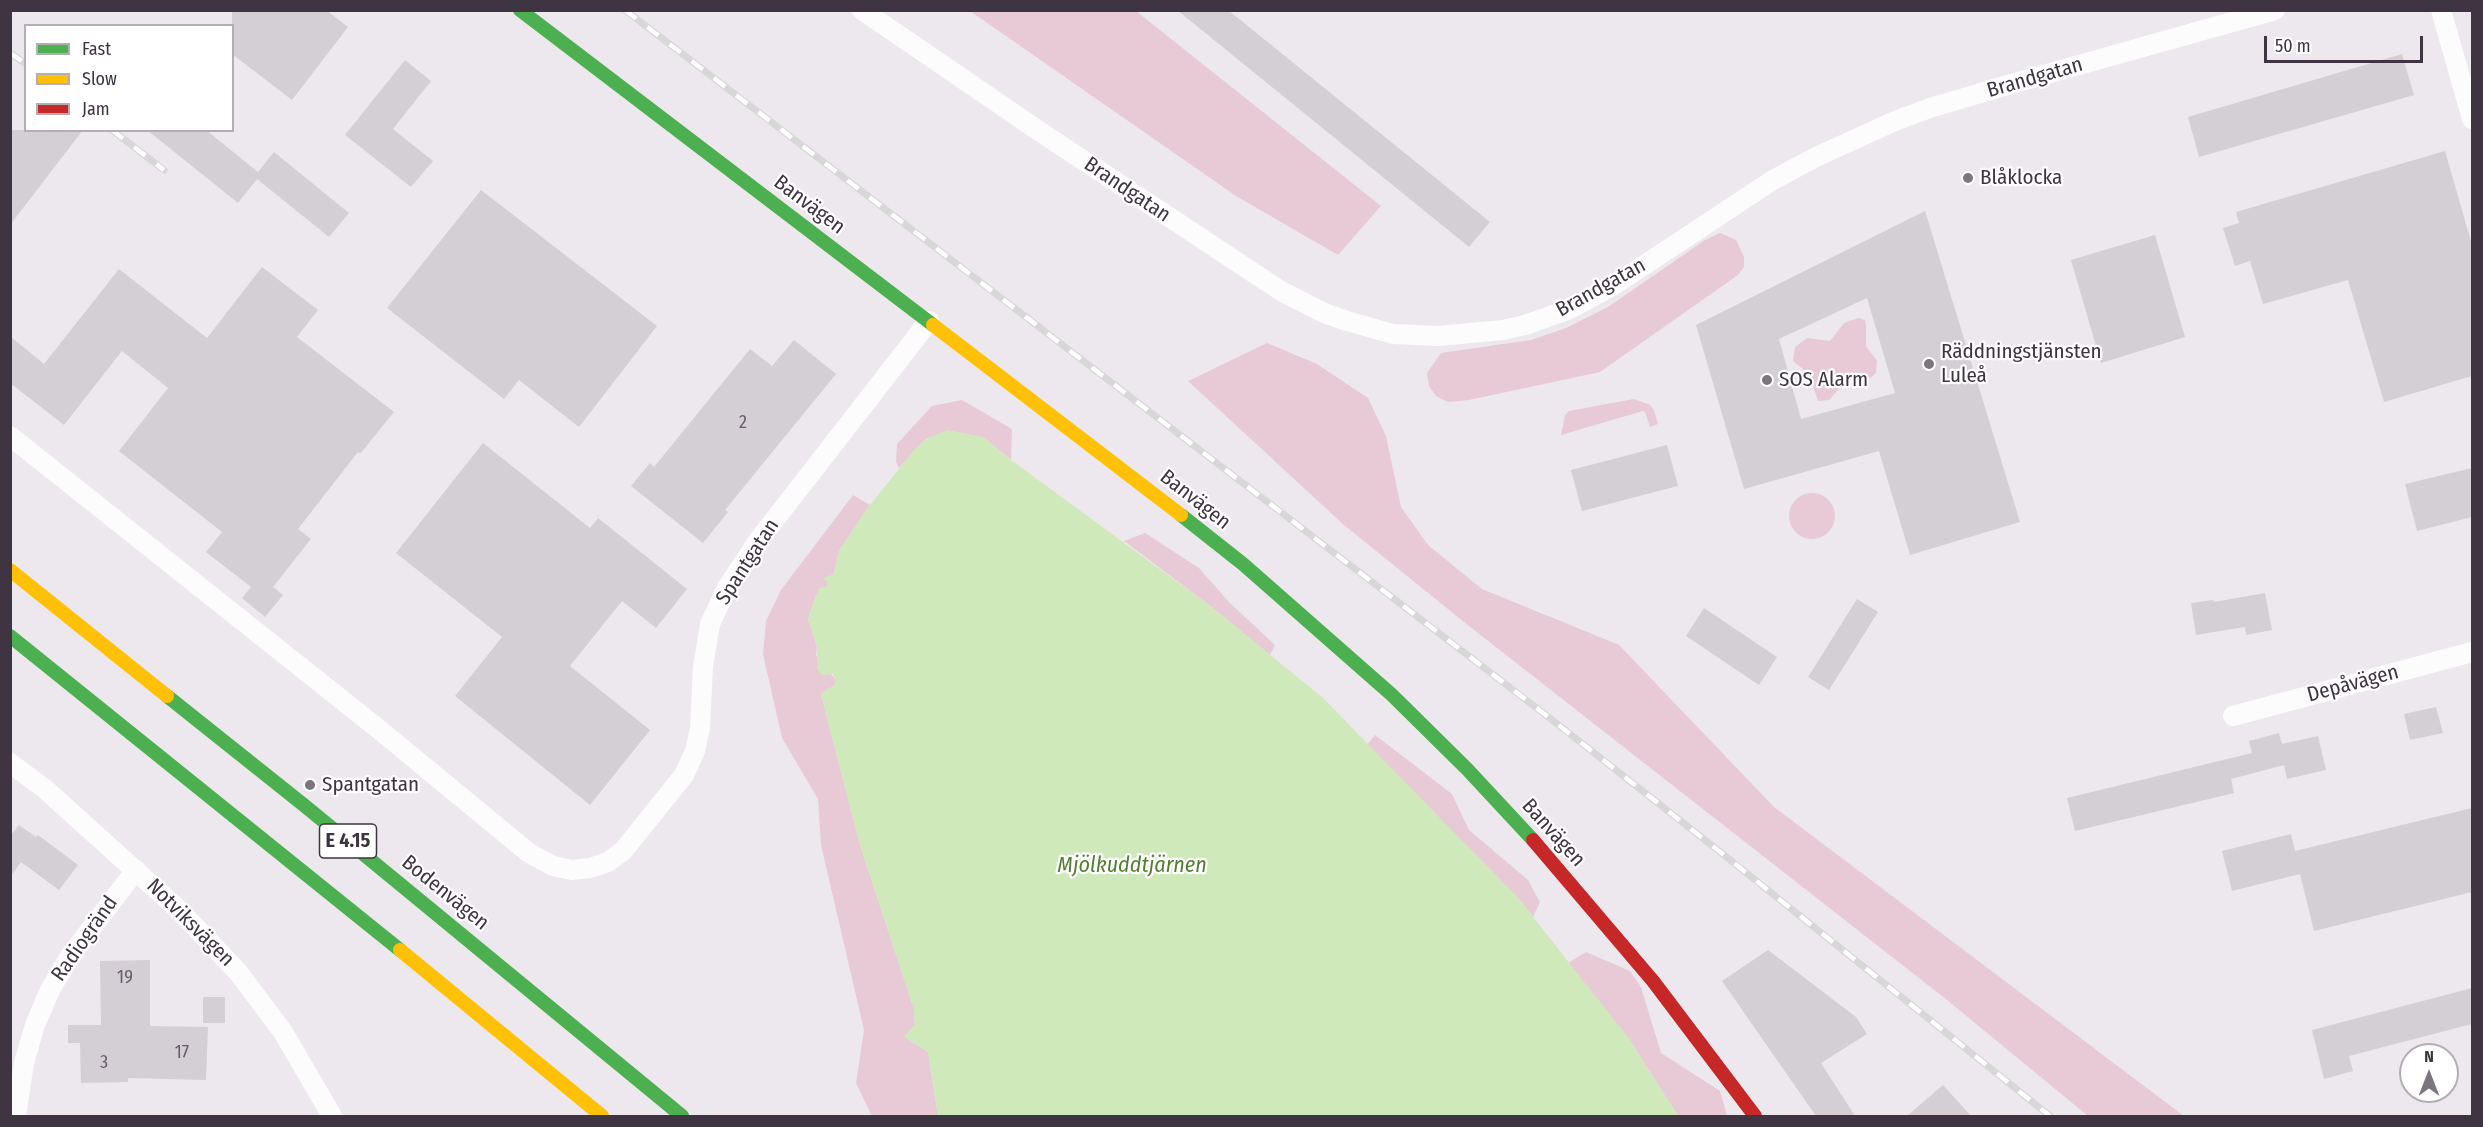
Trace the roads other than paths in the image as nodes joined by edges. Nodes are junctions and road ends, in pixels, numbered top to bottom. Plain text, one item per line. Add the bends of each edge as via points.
1 (520, 10) edge
2 (862, 10) edge
3 (2275, 10) edge
4 (2441, 10) edge
5 (2472, 119) edge
6 (929, 321) junction
7 (10, 436) edge
8 (10, 570) edge
9 (10, 636) edge
10 (2472, 652) edge
11 (2233, 716) dead end
12 (10, 763) edge
13 (136, 870) junction
14 (16, 1116) edge
15 (332, 1116) edge
16 (602, 1116) edge
17 (682, 1116) edge
18 (1755, 1116) edge

1 - 6 street, Banvägen
2 - 3 street, Brandgatan via 1281,291 1347,321 1393,333 1438,336 1503,330 1570,309 1614,285 1773,180 1895,121 2004,86
4 - 5 street
6 - 7 street, Spantgatan via 758,541 728,586 710,624 702,667 700,728 684,775 623,851 590,868 553,866 529,853
6 - 18 street, Banvägen via 1243,564 1392,695 1467,769 1595,911
8 - 17 street, Bodenvägen / E 4.15
9 - 16 street, E 4.15
10 - 11 street, Depåvägen
12 - 13 street, Notviksvägen
13 - 14 street, Radiogränd via 70,956 50,990 24,1063
13 - 15 street, Notviksvägen via 238,972 283,1032

